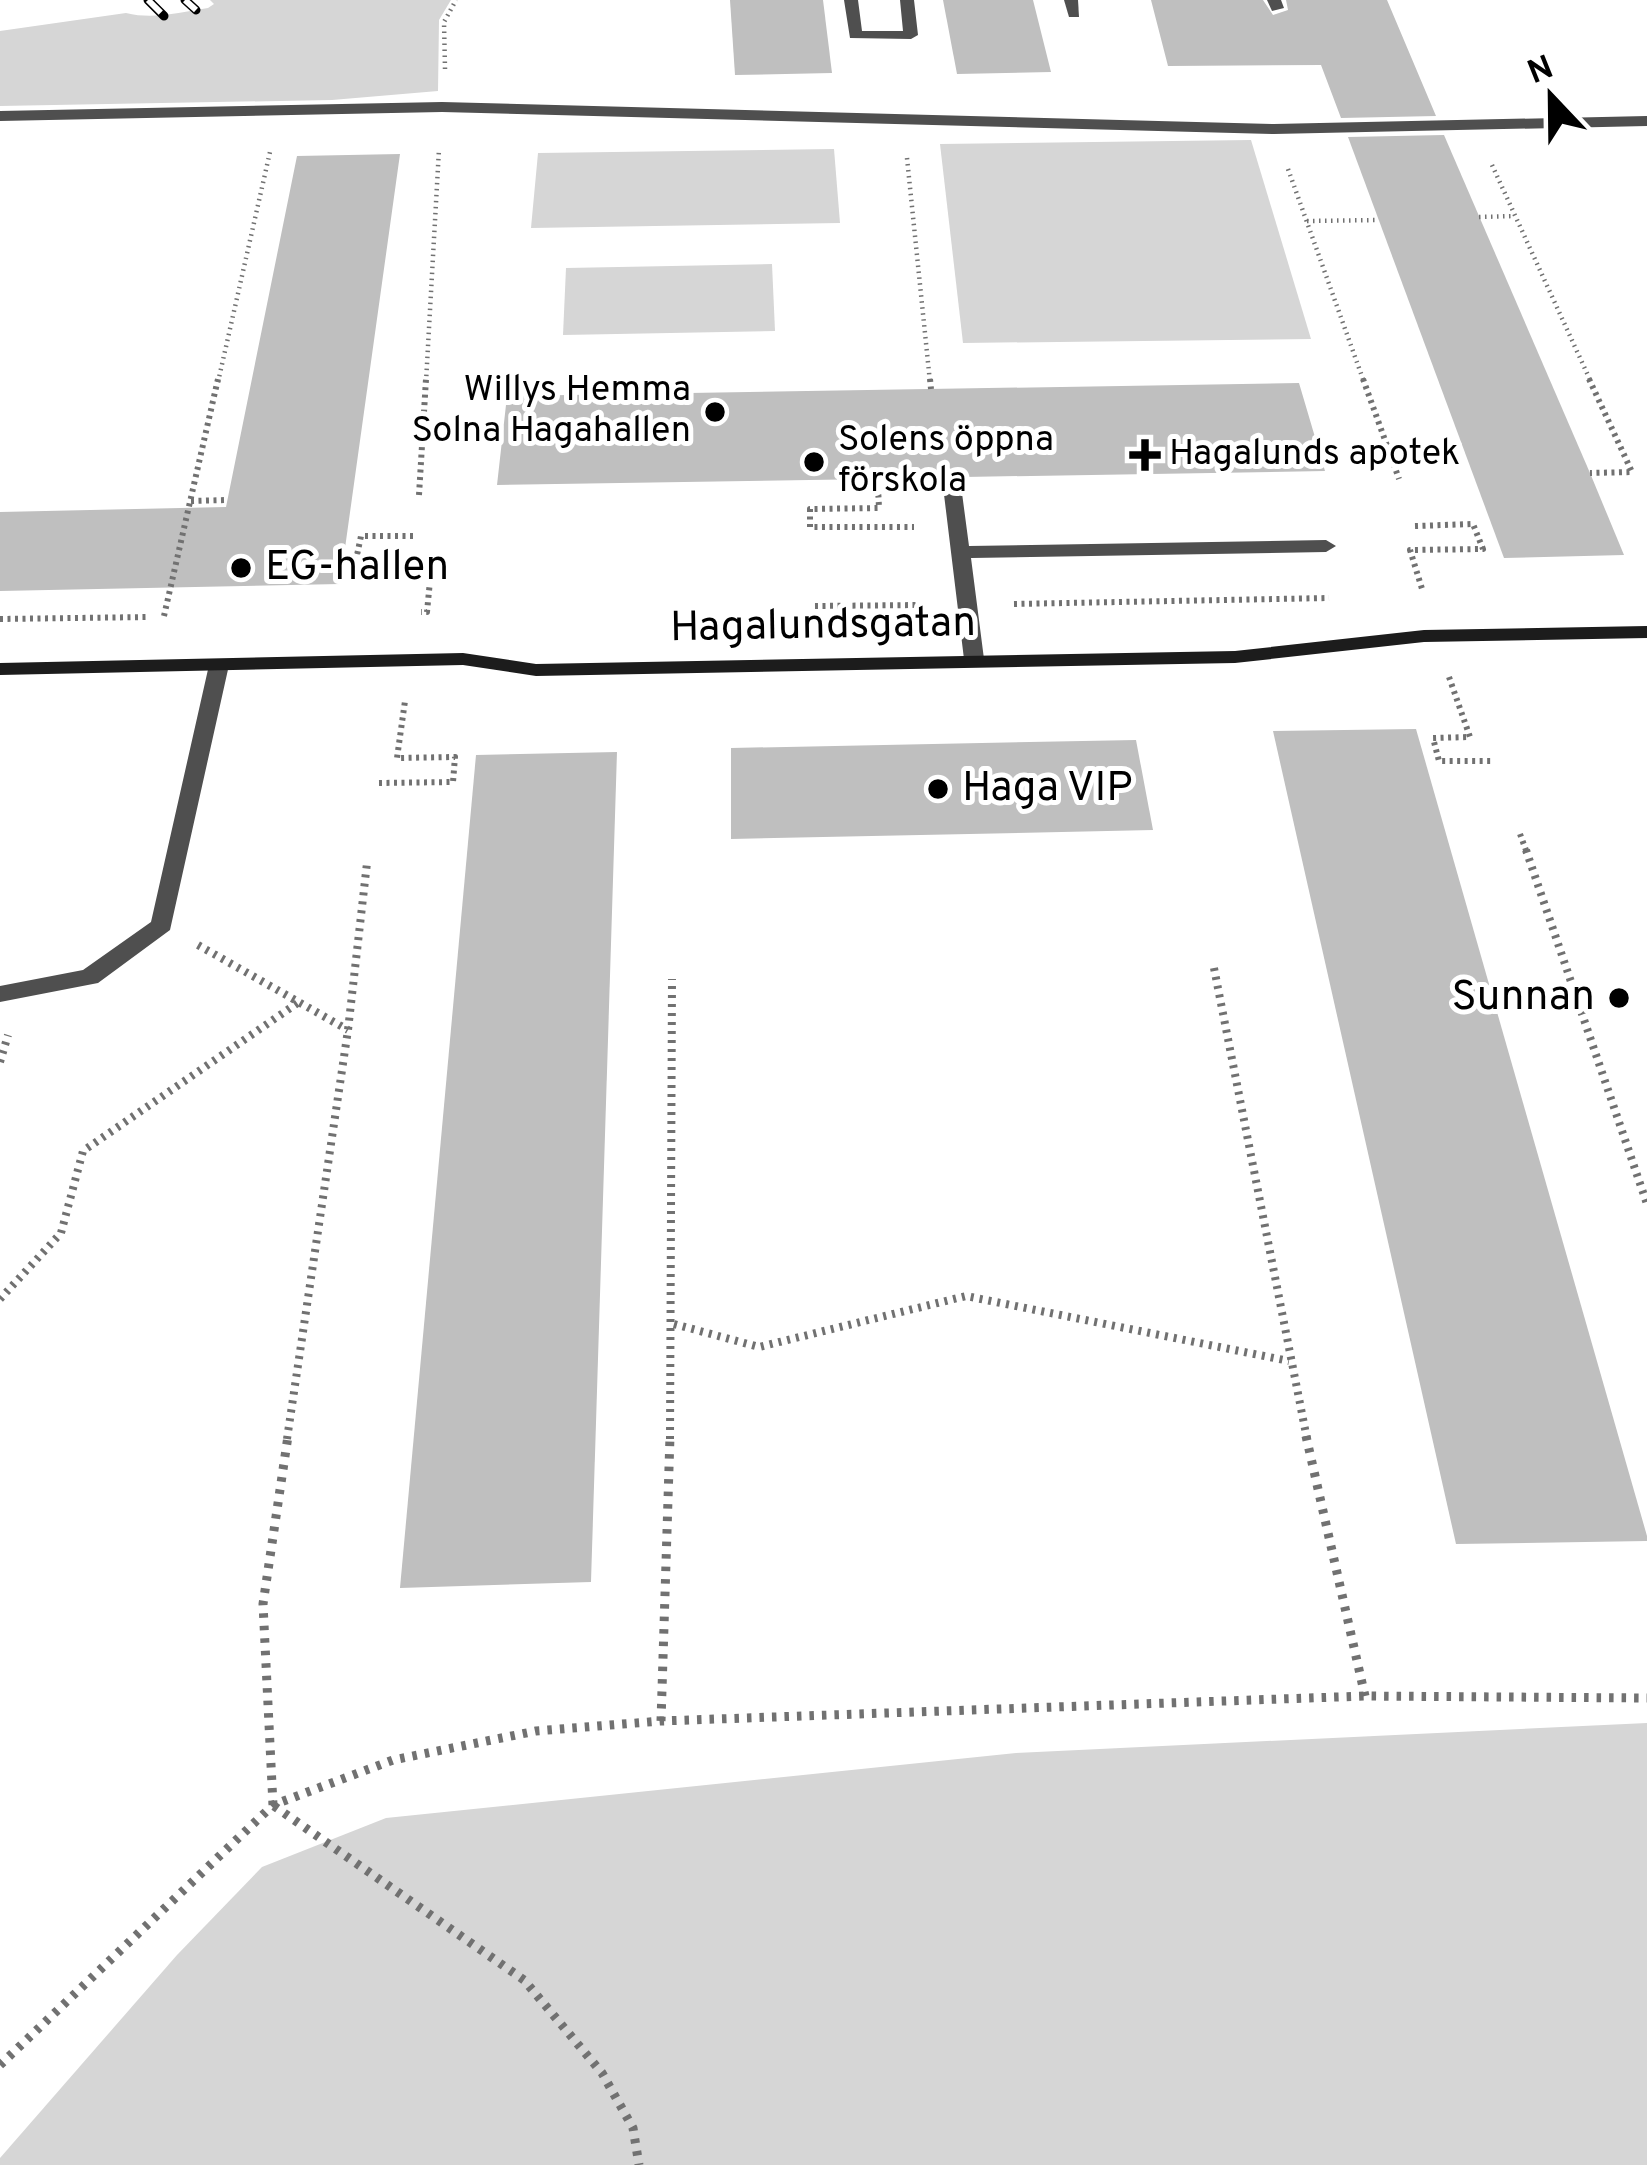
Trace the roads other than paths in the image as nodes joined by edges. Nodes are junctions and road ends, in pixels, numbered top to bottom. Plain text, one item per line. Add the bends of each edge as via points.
1 (851, 0) edge
2 (907, 0) edge
3 (0, 116) edge
4 (1647, 121) edge
5 (951, 478) dead end
6 (1326, 546) dead end
7 (960, 552) junction
8 (1647, 632) edge
9 (974, 659) junction
10 (219, 664) junction
11 (0, 669) edge
12 (0, 994) edge

1 - 2 street via 855,35 911,35
3 - 4 street via 442,107 1274,129
5 - 7 street
6 - 7 street
7 - 9 street
8 - 9 street, Hagalundsgatan via 1424,636 1235,657
9 - 10 street, Hagalundsgatan via 536,670 463,659
10 - 11 street, Hagalundsgatan
10 - 12 street via 161,925 90,977

